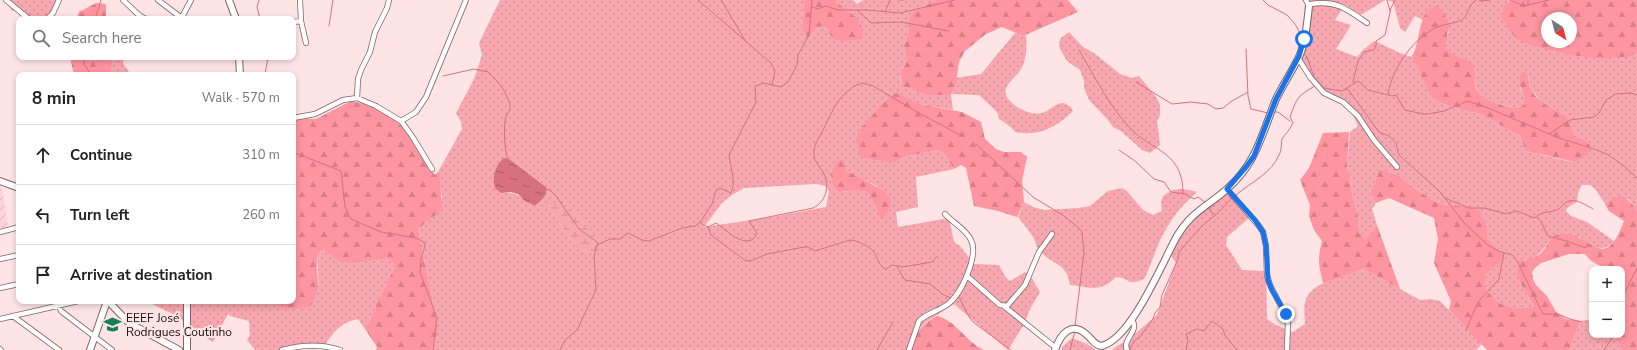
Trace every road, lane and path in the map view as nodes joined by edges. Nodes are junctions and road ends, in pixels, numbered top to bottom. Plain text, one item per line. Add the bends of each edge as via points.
1 (6, 0) edge
2 (60, 0) edge
3 (123, 0) edge
4 (158, 0) edge
5 (191, 0) edge
6 (229, 0) edge
7 (300, 0) edge
8 (388, 0) edge
9 (466, 0) edge
10 (1310, 3) edge
11 (25, 16) edge
12 (50, 16) edge
13 (140, 16) edge
14 (178, 16) edge
15 (182, 16) edge
16 (235, 16) edge
17 (301, 21) junction
18 (296, 22) edge
19 (1367, 23) dead end
20 (306, 43) dead end
21 (1298, 58) junction
22 (240, 60) edge
23 (240, 72) edge
24 (357, 98) junction
25 (296, 117) edge
26 (401, 121) junction
27 (1397, 167) dead end
28 (432, 169) dead end
29 (0, 181) edge
30 (16, 187) edge
31 (1227, 189) junction
32 (945, 214) dead end
33 (16, 228) edge
34 (0, 232) edge
35 (1052, 234) dead end
36 (16, 256) edge
37 (0, 259) edge
38 (967, 276) junction
39 (16, 285) edge
40 (0, 288) edge
41 (55, 304) edge
42 (58, 304) edge
43 (107, 304) edge
44 (111, 304) edge
45 (187, 304) edge
46 (1005, 307) junction
47 (13, 316) junction
48 (0, 319) edge
49 (1132, 320) junction
50 (95, 336) junction
51 (1056, 349) edge
52 (59, 350) edge
53 (90, 350) edge
54 (112, 350) edge
55 (179, 350) edge
56 (187, 350) edge
57 (282, 350) edge
58 (340, 350) edge
59 (909, 350) edge
60 (1127, 350) edge
61 (1287, 350) edge

1 - 11 street
2 - 12 street
3 - 13 street
4 - 14 street
5 - 15 street
6 - 16 street
7 - 17 street
8 - 24 street via 358,79
9 - 26 street via 426,97 416,112
10 - 19 street via 1320,1 1341,4
10 - 21 street
17 - 18 street
17 - 20 street
21 - 27 street via 1324,93 1344,102 1354,112
21 - 31 street via 1276,99 1254,156
22 - 23 street
24 - 25 street via 343,100 315,114
24 - 26 street
26 - 28 street
29 - 30 street
31 - 49 street via 1200,209 1179,232
31 - 61 street via 1263,232 1267,275 1288,320
32 - 38 street via 967,234 973,244 973,255
33 - 34 street
35 - 46 street via 1039,252 1025,285
36 - 37 street
38 - 46 street
38 - 59 street via 954,299 919,321
39 - 40 street
41 - 47 street
42 - 50 street via 61,311
43 - 50 street
44 - 55 street via 132,325
45 - 56 street
46 - 51 street
47 - 48 street
47 - 52 street
49 - 51 street via 1121,334 1106,345 1097,346 1083,331 1073,329 1064,334
49 - 60 street via 1134,327 1126,344
50 - 53 street
50 - 54 street
57 - 58 street via 321,346

